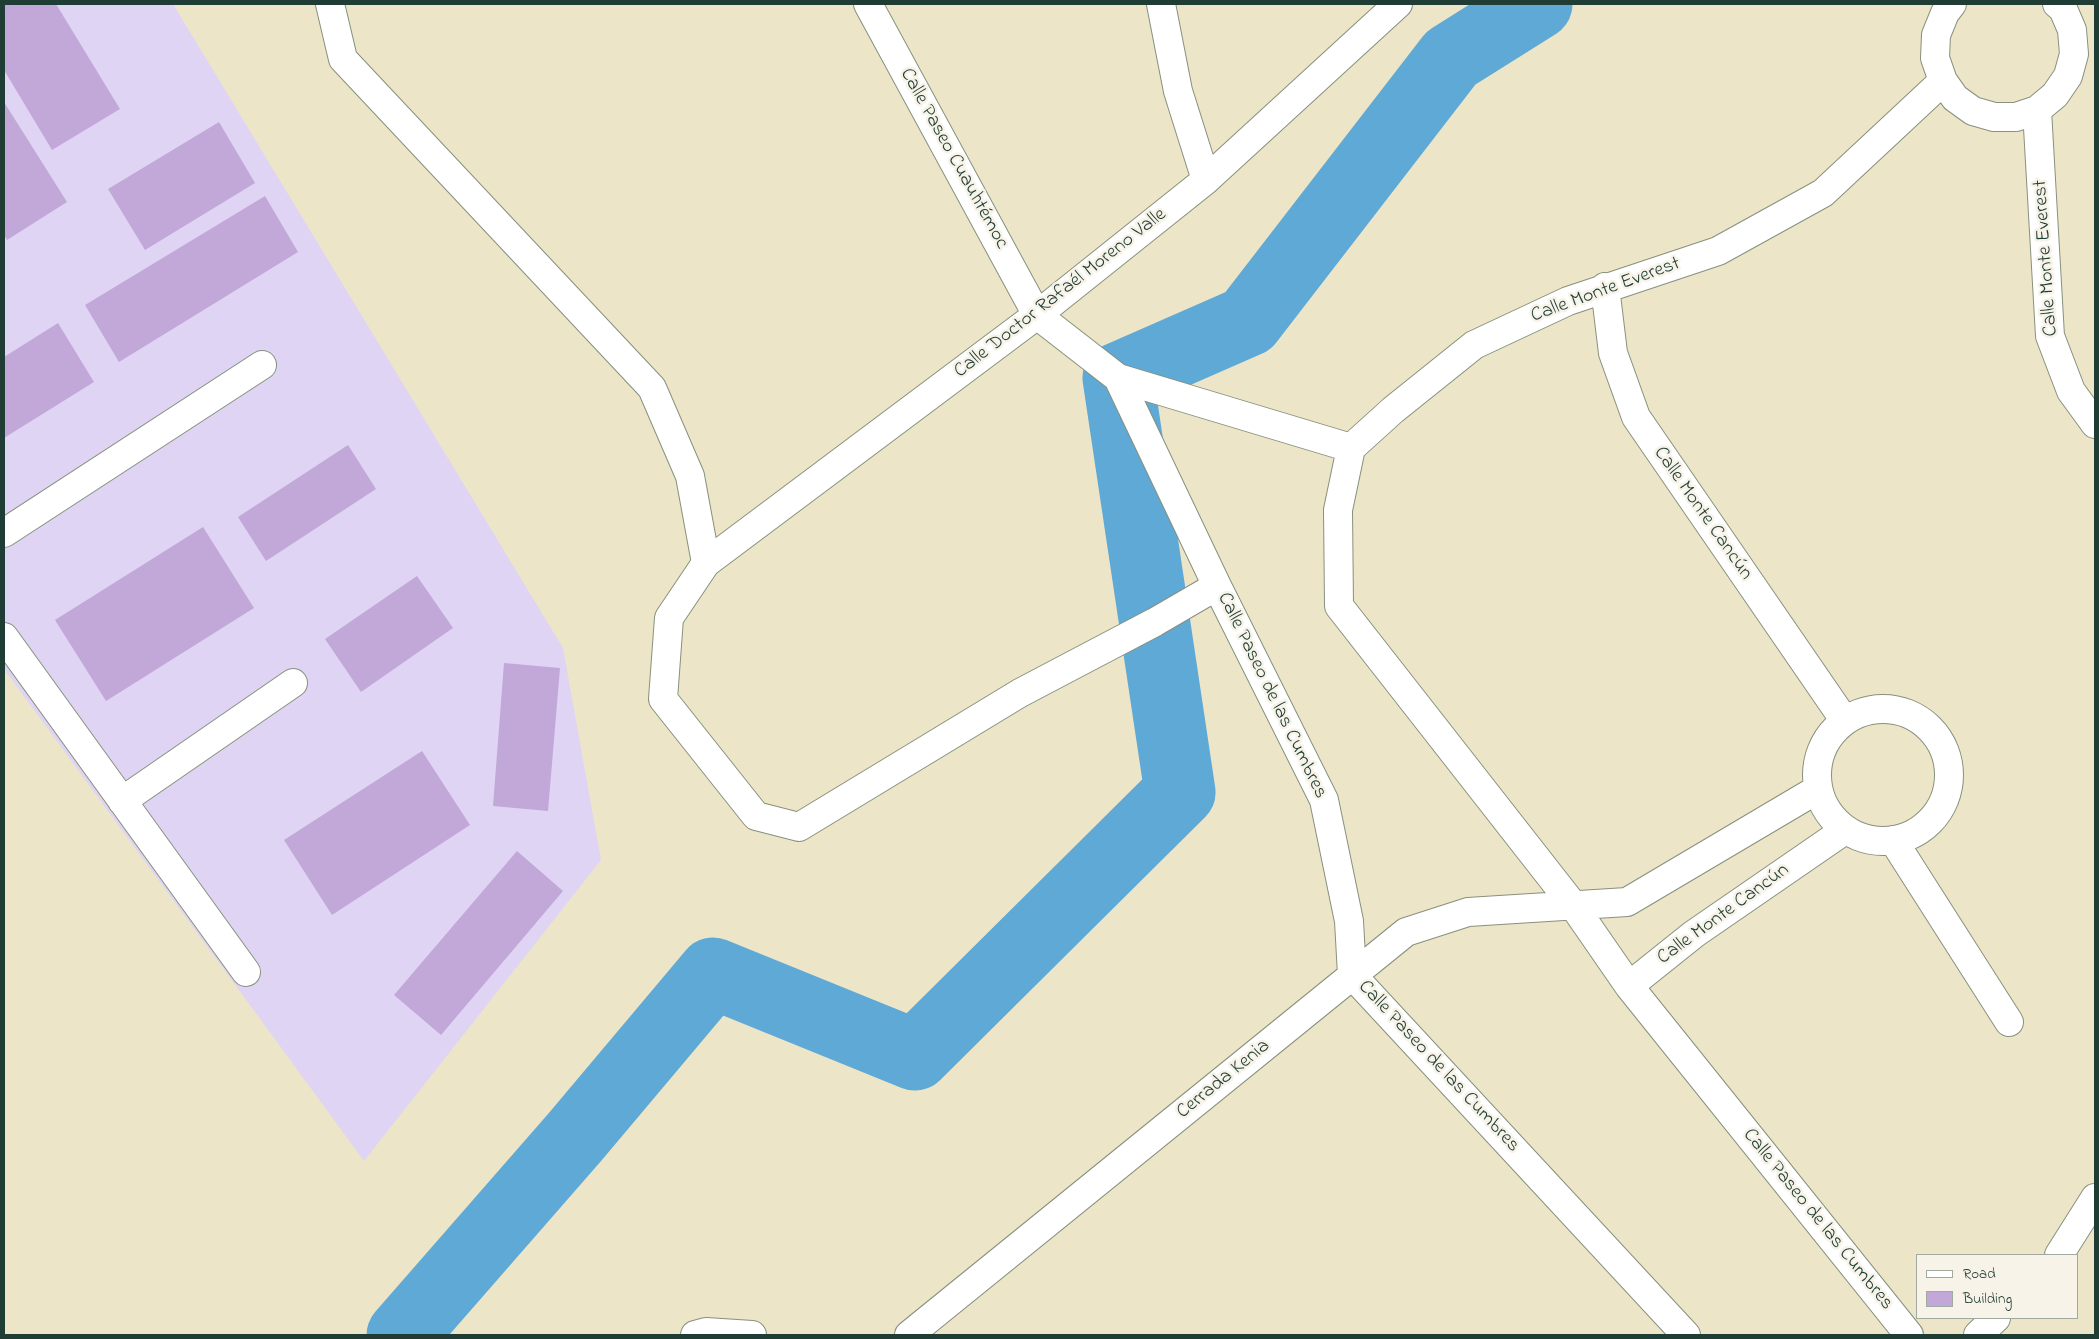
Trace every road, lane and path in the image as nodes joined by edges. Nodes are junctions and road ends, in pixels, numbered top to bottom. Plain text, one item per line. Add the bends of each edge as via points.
1 (330, 4) edge
2 (868, 4) edge
3 (1161, 4) edge
4 (1398, 4) edge
5 (1952, 4) edge
6 (2057, 4) edge
7 (1943, 81) junction
8 (2037, 110) junction
9 (1206, 180) junction
10 (1606, 287) junction
11 (1037, 315) junction
12 (262, 365) dead end
13 (1118, 378) junction
14 (2095, 424) edge
15 (1351, 448) junction
16 (4, 533) edge
17 (706, 563) junction
18 (1217, 586) junction
19 (4, 637) edge
20 (293, 683) dead end
21 (1845, 721) junction
22 (1818, 789) junction
23 (122, 802) junction
24 (1845, 830) junction
25 (1892, 840) junction
26 (1573, 905) junction
27 (246, 972) dead end
28 (1352, 975) junction
29 (1629, 986) junction
30 (2009, 1022) dead end
31 (2095, 1198) edge
32 (2060, 1254) edge
33 (1995, 1319) edge
34 (695, 1335) edge
35 (752, 1335) edge
36 (909, 1335) edge
37 (1686, 1335) edge
38 (1909, 1335) edge
39 (1978, 1335) edge

1 - 17 street via 343,59 652,388 690,476
2 - 11 street, Calle Paseo Cuauhtémoc
3 - 9 street via 1178,90
4 - 9 street, Calle Doctor Rafaél Moreno Valle
5 - 7 street via 1944,12 1936,35 1936,58
6 - 8 street via 2063,9 2072,30 2074,54 2068,76 2055,96
7 - 8 street via 1955,98 1973,111 1994,117 2016,117
7 - 10 street, Calle Monte Everest via 1823,193 1718,251
8 - 14 street, Calle Monte Everest via 2050,336 2071,391
9 - 11 street, Calle Doctor Rafaél Moreno Valle
10 - 15 street, Calle Monte Everest via 1474,345
10 - 21 street, Calle Monte Cancún via 1613,353 1636,417
11 - 13 street, Calle Paseo de las Cumbres
11 - 17 street, Calle Doctor Rafaél Moreno Valle
12 - 16 street
13 - 15 street
13 - 18 street, Calle Paseo de las Cumbres
15 - 26 street, Calle Paseo de las Cumbres via 1338,510 1339,606
17 - 18 street, Calle Doctor Rafaél Moreno Valle via 669,618 663,699 756,816 799,827 1020,693
18 - 28 street, Calle Paseo de las Cumbres via 1324,800 1349,921
19 - 23 street
20 - 23 street
21 - 22 street via 1831,734 1822,751 1817,769
21 - 25 street via 1866,710 1890,708 1913,715 1932,729 1945,750 1949,773 1946,797 1934,817 1915,833
22 - 24 street via 1824,805
22 - 26 street via 1628,902
23 - 27 street
24 - 25 street via 1876,841
24 - 29 street, Calle Monte Cancún via 1694,934
25 - 30 street
26 - 28 street, Cerrada Kenia via 1468,912 1406,932
26 - 29 street, Calle Paseo de las Cumbres
28 - 36 street, Cerrada Kenia
28 - 37 street, Calle Paseo de las Cumbres
29 - 38 street, Calle Paseo de las Cumbres
31 - 32 street
33 - 39 street
34 - 35 street via 706,1332

